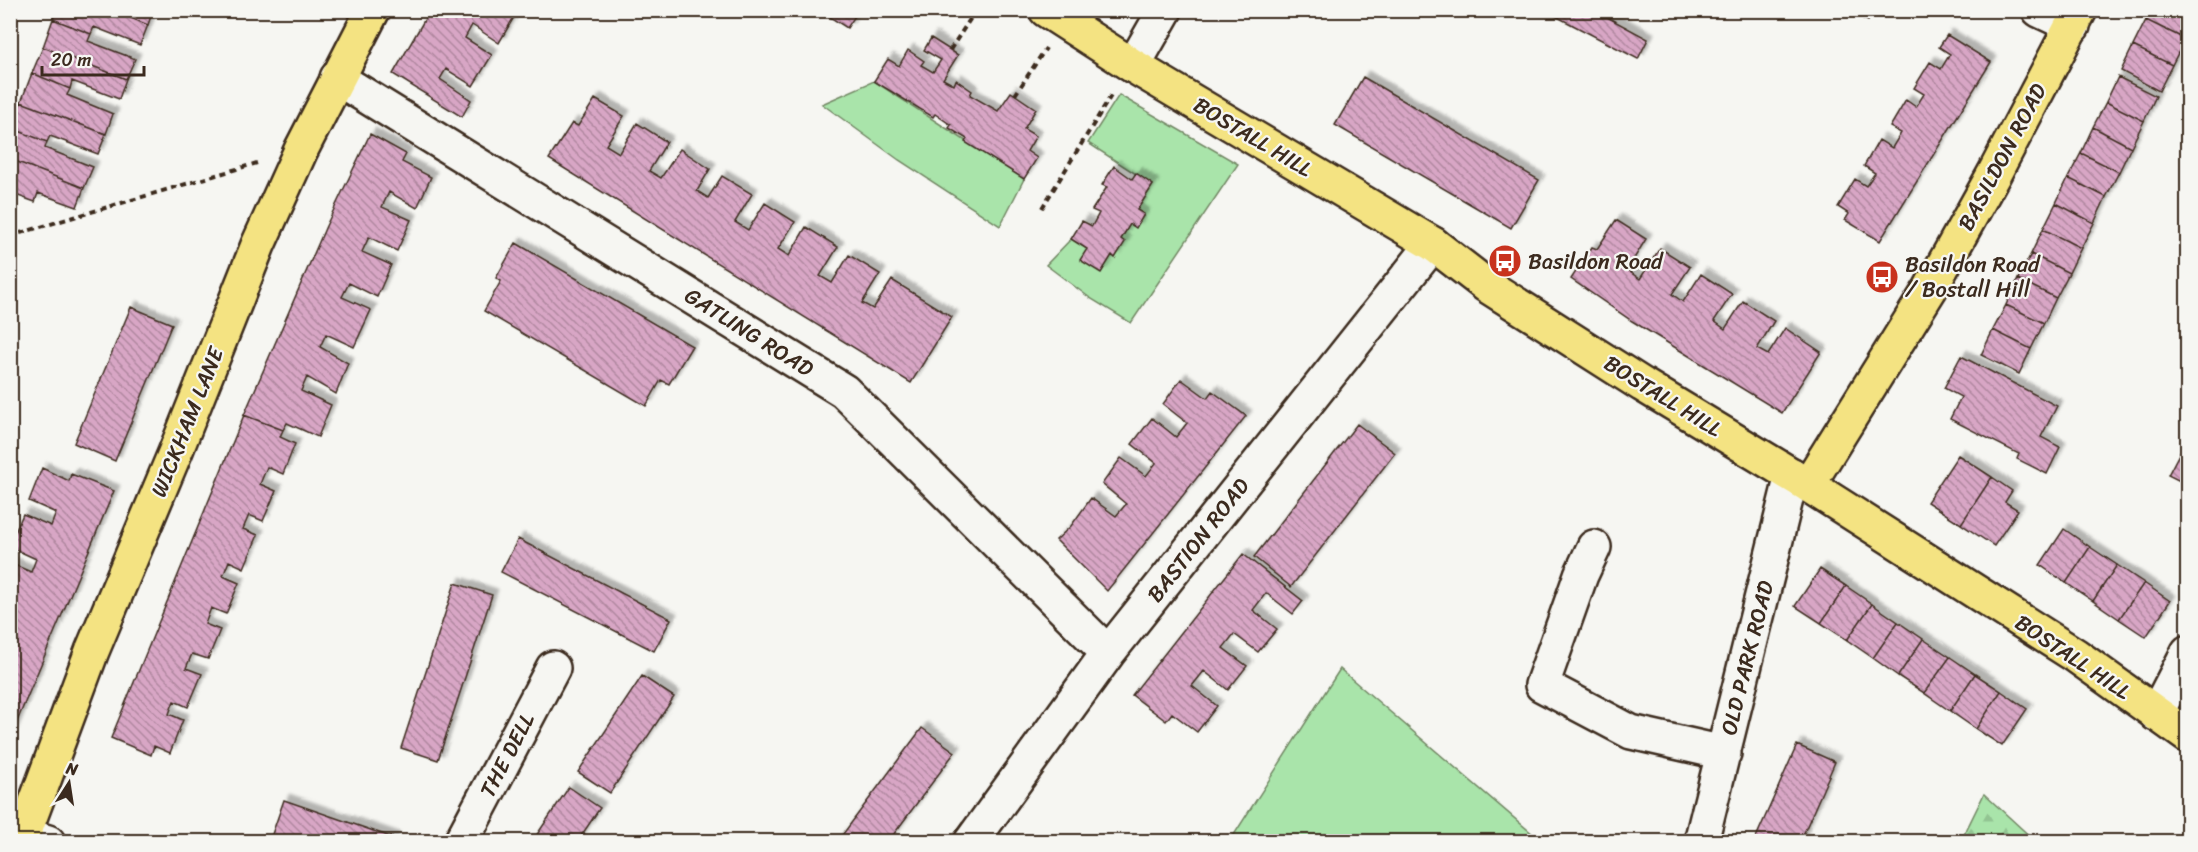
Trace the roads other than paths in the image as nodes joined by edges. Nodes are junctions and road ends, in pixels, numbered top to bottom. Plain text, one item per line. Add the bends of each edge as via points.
1 (373, 10) edge
2 (1165, 10) edge
3 (2039, 10) edge
4 (1055, 16) edge
5 (2076, 18) edge
6 (1132, 65) junction
7 (337, 78) junction
8 (1433, 244) junction
9 (1800, 480) junction
10 (1594, 547) dead end
11 (2187, 652) edge
12 (1108, 653) junction
13 (553, 668) dead end
14 (2156, 714) junction
15 (2187, 736) edge
16 (1724, 753) junction
17 (26, 837) edge
18 (461, 842) edge
19 (971, 842) edge
20 (1701, 842) edge

1 - 7 main road, WICKHAM LANE
2 - 6 street
3 - 5 street
4 - 6 main road, BOSTALL HILL
5 - 9 main road, BASILDON ROAD via 1930,289
6 - 8 main road, BOSTALL HILL
7 - 12 street, GATLING ROAD via 844,391
7 - 17 main road, WICKHAM LANE via 258,245 92,651
8 - 9 main road, BOSTALL HILL via 1486,285
8 - 12 street, BASTION ROAD
9 - 14 main road, BOSTALL HILL via 2065,649
9 - 16 street, OLD PARK ROAD
10 - 16 street via 1542,685 1631,732
11 - 14 street
12 - 19 street, BASTION ROAD
13 - 18 street, THE DELL
14 - 15 main road, BOSTALL HILL
16 - 20 street, OLD PARK ROAD

